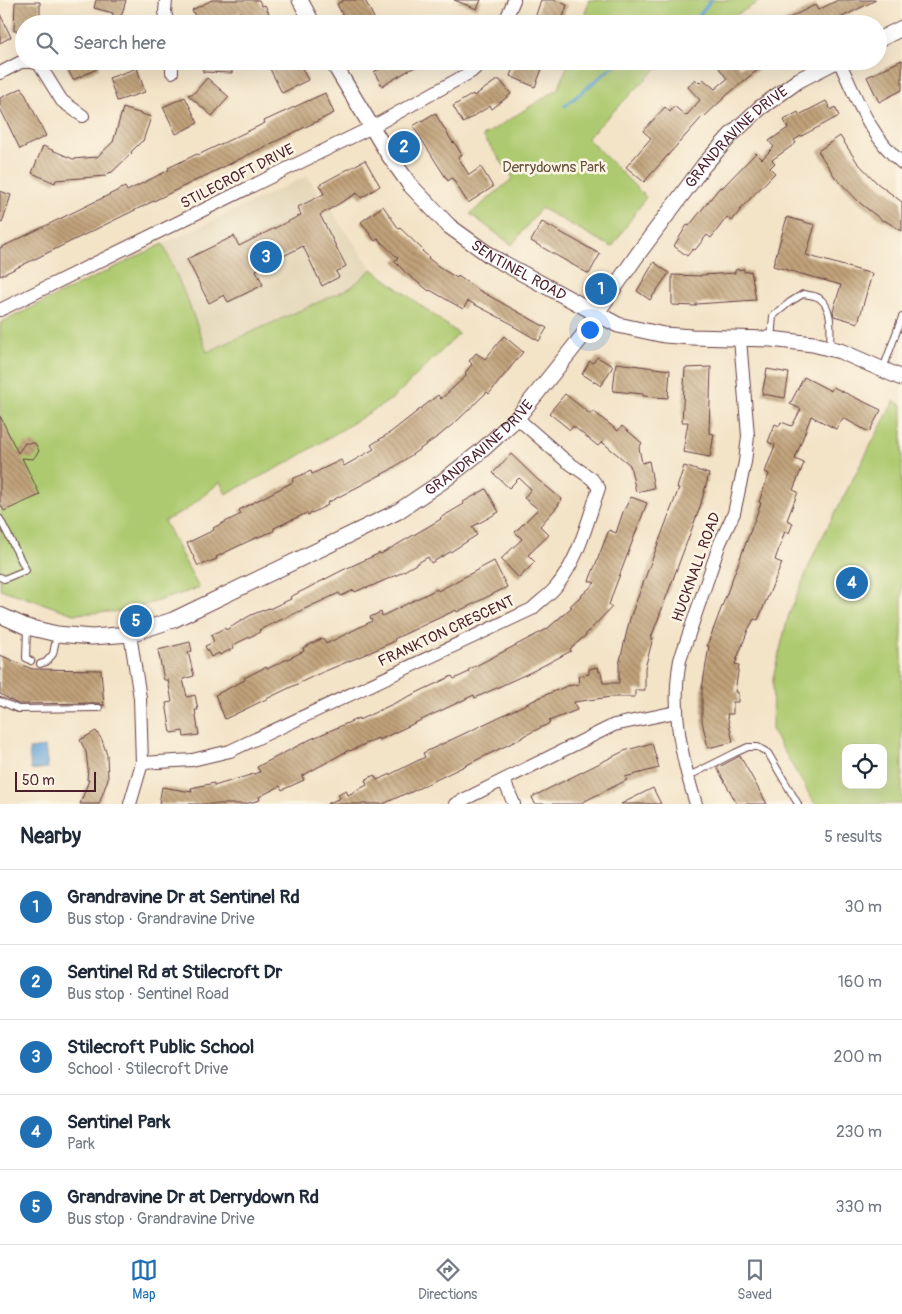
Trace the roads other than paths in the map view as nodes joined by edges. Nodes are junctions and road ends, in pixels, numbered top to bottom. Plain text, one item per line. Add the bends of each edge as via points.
1 (166, 0) edge
2 (514, 0) edge
3 (302, 1) edge
4 (166, 15) edge
5 (309, 15) edge
6 (508, 15) edge
7 (902, 28) edge
8 (887, 36) edge
9 (15, 65) edge
10 (43, 70) edge
11 (337, 70) edge
12 (473, 70) edge
13 (818, 70) edge
14 (843, 70) edge
15 (0, 72) edge
16 (82, 116) dead end
17 (372, 127) junction
18 (902, 162) edge
19 (0, 310) edge
20 (596, 314) junction
21 (902, 317) edge
22 (740, 339) junction
23 (771, 339) junction
24 (830, 348) junction
25 (882, 370) junction
26 (902, 378) edge
27 (516, 418) junction
28 (0, 519) edge
29 (0, 577) edge
30 (0, 615) edge
31 (27, 627) junction
32 (57, 634) junction
33 (130, 634) junction
34 (31, 661) dead end
35 (40, 664) dead end
36 (0, 701) edge
37 (99, 708) dead end
38 (676, 712) junction
39 (142, 763) junction
40 (687, 777) junction
41 (504, 781) junction
42 (130, 804) edge
43 (455, 804) edge
44 (514, 804) edge
45 (696, 804) edge
46 (798, 804) edge

1 - 4 street
2 - 6 street
3 - 5 street
7 - 8 street
9 - 15 street
10 - 16 street via 62,101
11 - 17 street, SENTINEL ROAD
12 - 17 street, STILECROFT DRIVE
13 - 20 street, GRANDRAVINE DRIVE via 760,108 731,135 699,172
14 - 18 street via 865,117 893,155
17 - 19 street, STILECROFT DRIVE
17 - 20 street, SENTINEL ROAD via 410,185 449,226 492,257
20 - 22 street, SENTINEL ROAD via 618,325 647,332
20 - 27 street, GRANDRAVINE DRIVE via 585,333
21 - 25 lane
22 - 23 street, SENTINEL ROAD
22 - 38 street, HUCKNALL ROAD via 748,436 745,462 734,514 720,543 680,660
23 - 24 street, SENTINEL ROAD
23 - 24 lane via 773,316 803,294 818,297 826,304
24 - 25 street, SENTINEL ROAD
25 - 26 street, SENTINEL ROAD
27 - 33 street, GRANDRAVINE DRIVE via 480,452 397,512 173,620
27 - 39 street, FRANKTON CRESCENT via 592,479 598,488 575,556 555,588 532,609 230,751 192,760
28 - 29 lane via 26,570 4,579
30 - 31 street, GRANDRAVINE DRIVE
31 - 32 street, GRANDRAVINE DRIVE
31 - 34 lane via 26,658
32 - 33 street, GRANDRAVINE DRIVE via 92,637
32 - 35 lane via 53,654
33 - 39 street via 140,698
36 - 37 lane via 18,709
38 - 40 street, HUCKNALL ROAD
38 - 41 street via 614,726
39 - 42 street
40 - 45 street, HUCKNALL ROAD
40 - 46 lane via 735,752 758,747 768,753
41 - 43 street
41 - 44 street

